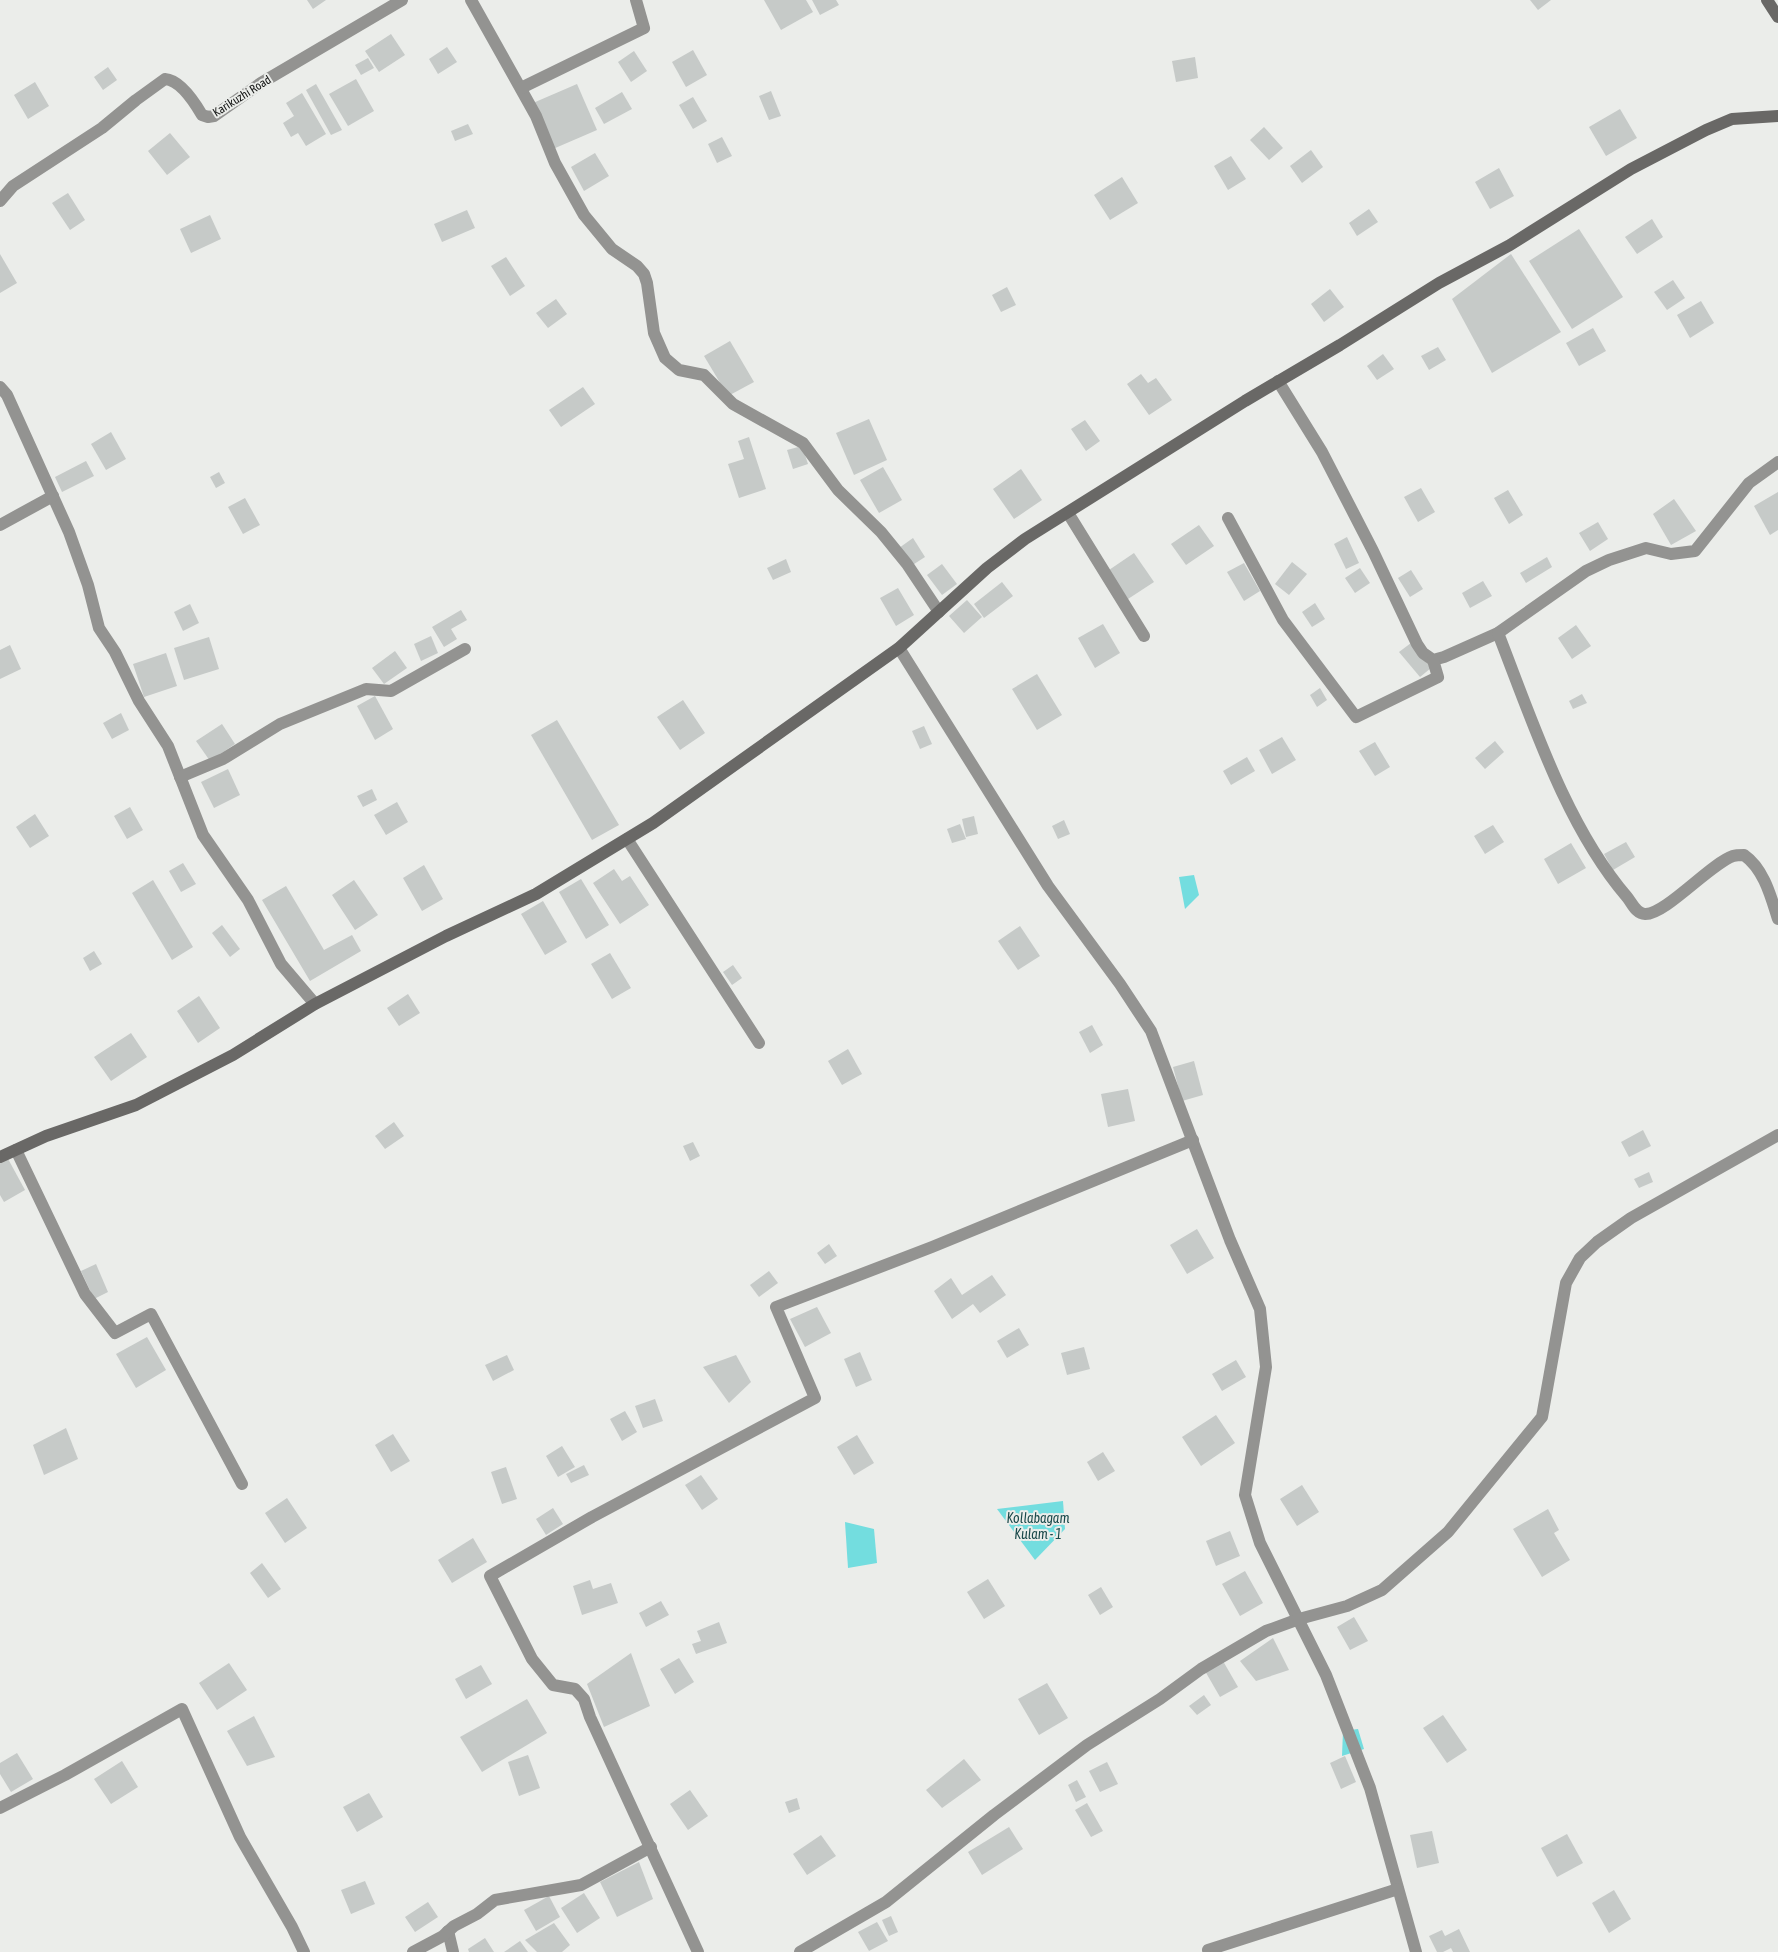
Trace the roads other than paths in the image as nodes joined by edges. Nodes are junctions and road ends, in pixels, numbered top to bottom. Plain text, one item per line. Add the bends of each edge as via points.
1 (402, 0) edge
2 (471, 0) edge
3 (636, 0) edge
4 (1767, 0) edge
5 (1778, 17) edge
6 (521, 88) junction
7 (1778, 116) edge
8 (0, 201) edge
9 (1278, 381) junction
10 (0, 387) edge
11 (1778, 462) edge
12 (53, 496) junction
13 (1068, 513) junction
14 (1228, 518) dead end
15 (0, 525) edge
16 (939, 612) junction
17 (1498, 633) junction
18 (1144, 636) dead end
19 (899, 648) junction
20 (465, 649) dead end
21 (1433, 660) junction
22 (180, 777) junction
23 (626, 838) junction
24 (1778, 919) edge
25 (315, 1004) junction
26 (759, 1043) dead end
27 (1778, 1135) edge
28 (1193, 1140) junction
29 (16, 1150) junction
30 (0, 1157) edge
31 (242, 1484) dead end
32 (1299, 1619) junction
33 (0, 1808) edge
34 (651, 1847) junction
35 (1398, 1890) junction
36 (448, 1931) junction
37 (1208, 1950) dead end
38 (304, 1952) edge
39 (413, 1952) edge
40 (453, 1952) edge
41 (698, 1952) edge
42 (800, 1952) edge
43 (1416, 1952) edge

1 - 8 street, Karikuzhi Road via 261,83 214,116 202,115 179,86 165,79 102,128 13,186
2 - 6 street
3 - 6 street via 644,28
4 - 5 main road
6 - 16 street via 555,163 584,215 612,250 644,274 654,333 665,358 679,370 704,375 733,404 803,443 838,490 881,532
7 - 9 main road via 1732,119 1632,169 1510,245 1439,283
9 - 13 main road
9 - 21 street via 1322,452 1417,644
10 - 12 street via 7,395
11 - 17 street via 1749,483 1695,551 1671,554 1646,548 1609,560 1586,571
12 - 15 street
12 - 22 street via 88,585 99,628 168,746
13 - 16 main road via 1025,539 987,568
13 - 18 street
14 - 21 street via 1283,620 1356,717 1438,677
16 - 19 main road
17 - 21 street
17 - 24 street via 1547,758 1586,839 1610,878 1638,912 1646,914 1658,910 1722,863 1733,856 1744,855 1762,876
19 - 23 main road via 653,823
19 - 28 street via 1048,886 1151,1031
20 - 22 street via 390,691 366,689 280,724 223,759
22 - 25 street via 203,834 248,900 281,964
23 - 25 main road via 536,894 446,936
23 - 26 street
25 - 29 main road via 233,1055 136,1105 46,1136
27 - 32 street via 1631,1218 1580,1258 1566,1283 1542,1416 1448,1532 1382,1590 1347,1606
28 - 32 street via 1260,1309 1266,1366 1244,1495 1260,1543
28 - 34 street via 776,1307 815,1398 592,1517 490,1576 532,1659 553,1685 575,1689 584,1699
29 - 30 main road
29 - 31 street via 85,1294 115,1333 151,1314
32 - 35 street via 1326,1674 1370,1788
32 - 42 street via 1266,1631 1201,1669 1087,1745 886,1902
33 - 38 street via 182,1710 240,1838
34 - 36 street via 581,1885 495,1900
34 - 41 street
35 - 37 street
35 - 43 street
36 - 39 street
36 - 40 street

